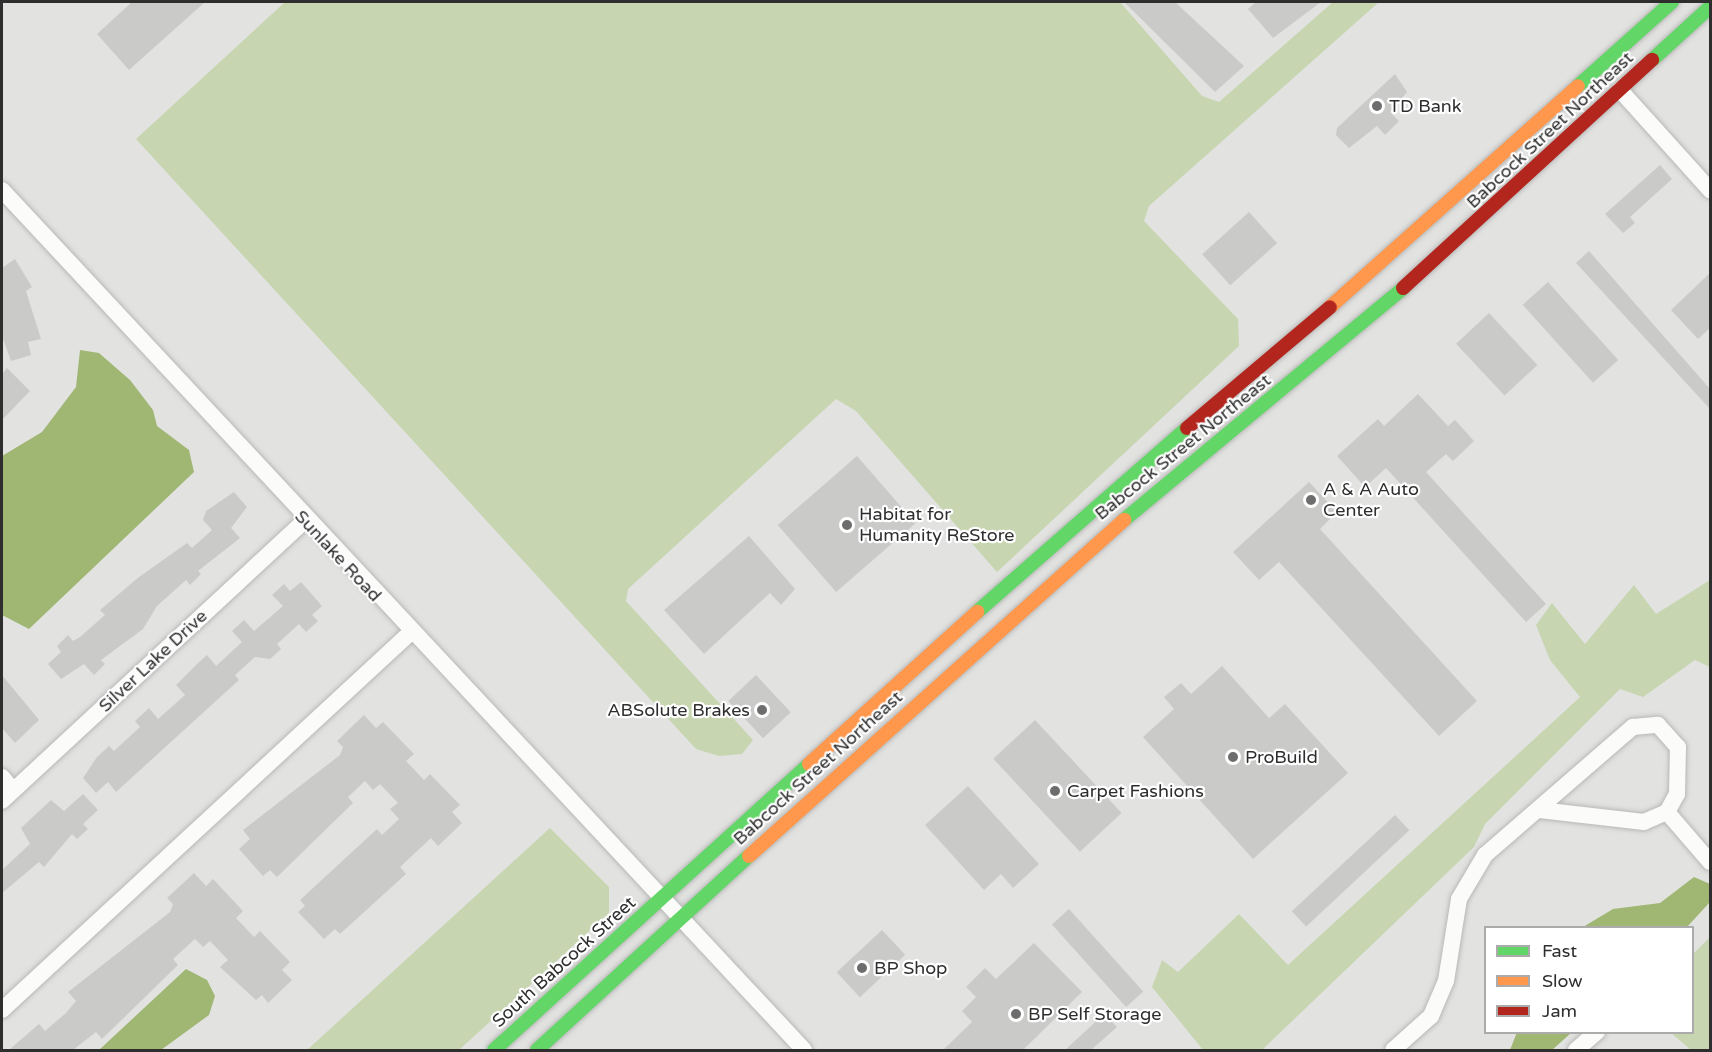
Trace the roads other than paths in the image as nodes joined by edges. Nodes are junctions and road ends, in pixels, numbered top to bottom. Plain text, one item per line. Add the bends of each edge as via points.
1 (1672, 2) edge
2 (1710, 7) edge
3 (1620, 90) junction
4 (2, 189) edge
5 (1710, 189) edge
6 (1418, 230) junction
7 (1376, 268) junction
8 (1392, 298) junction
9 (1354, 330) junction
10 (305, 520) junction
11 (410, 633) junction
12 (2, 777) edge
13 (7, 796) edge
14 (1540, 810) junction
15 (1667, 812) junction
16 (1710, 862) edge
17 (659, 900) junction
18 (681, 916) junction
19 (2, 1010) edge
20 (1595, 1034) edge
21 (494, 1050) edge
22 (537, 1050) edge
23 (804, 1050) edge
24 (1393, 1050) edge
25 (1576, 1050) edge

1 - 6 main road, Babcock Street Northeast
2 - 3 main road, Babcock Street Northeast
3 - 5 street
3 - 8 main road, Babcock Street Northeast
4 - 10 street, Sunlake Road
6 - 7 main road, Babcock Street Northeast
6 - 8 main road
7 - 9 main road
7 - 17 main road, Babcock Street Northeast via 1076,522
8 - 9 main road, Babcock Street Northeast
9 - 18 main road, Babcock Street Northeast via 1087,550
10 - 11 street, Sunlake Road
10 - 13 street, Silver Lake Drive
11 - 17 street, Sunlake Road
11 - 19 street
12 - 13 street
14 - 15 street via 1644,822
14 - 15 street via 1633,727 1658,725 1678,747 1677,794
14 - 24 street via 1485,855 1459,899 1446,981 1431,1016
15 - 16 street
17 - 18 street, Sunlake Road
17 - 21 main road, South Babcock Street
18 - 22 main road
18 - 23 street, Sunlake Road
20 - 25 street

